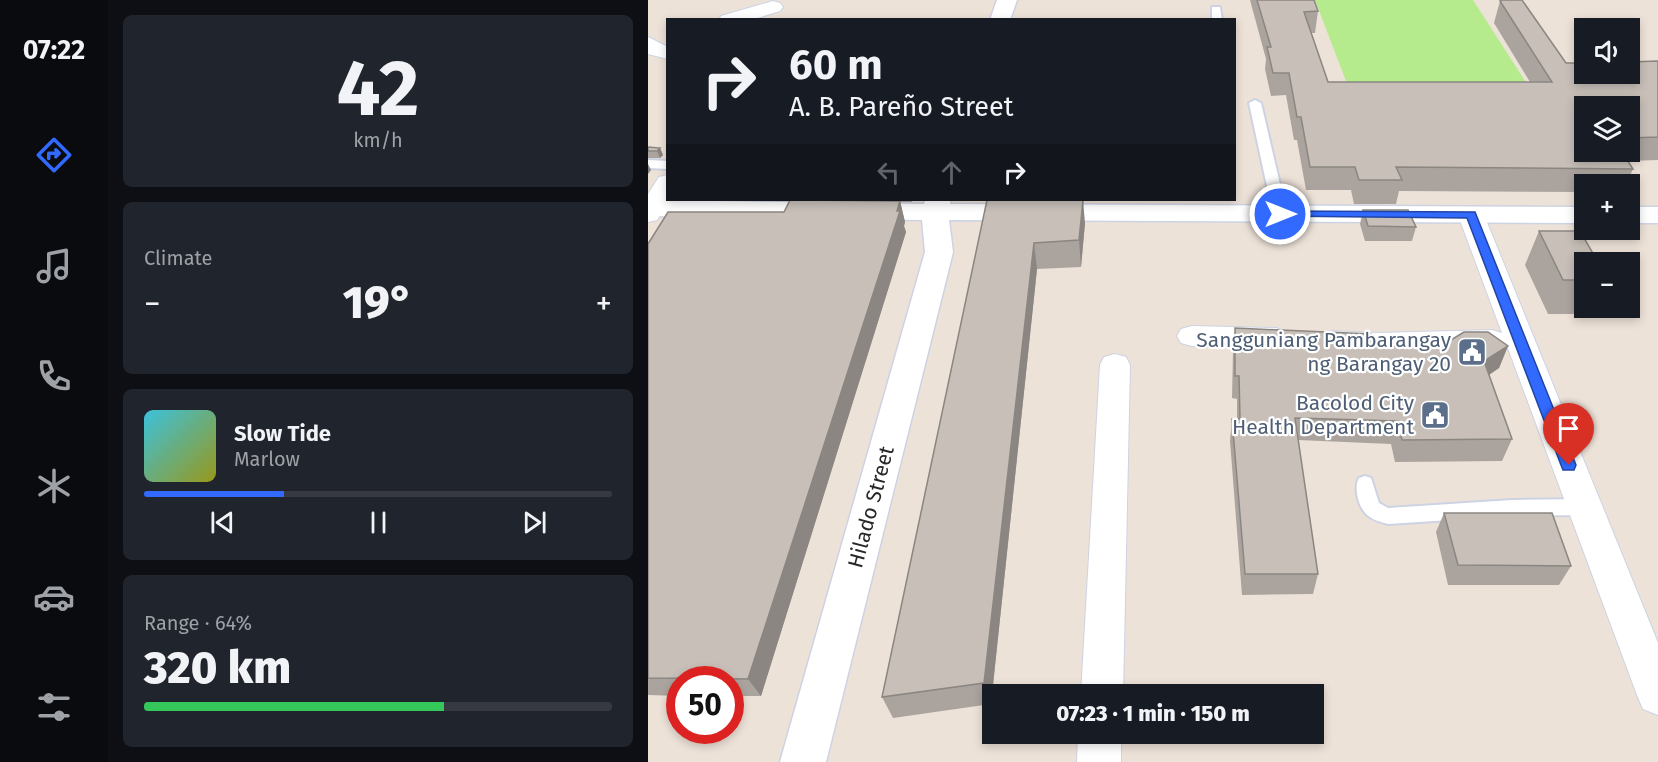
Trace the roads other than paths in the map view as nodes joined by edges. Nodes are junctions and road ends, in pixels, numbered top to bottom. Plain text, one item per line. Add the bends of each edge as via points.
1 (1007, 0) edge
2 (772, 9) edge
3 (736, 18) edge
4 (1001, 18) edge
5 (1255, 103) dead end
6 (648, 164) edge
7 (666, 165) edge
8 (666, 185) edge
9 (937, 206) edge
10 (972, 206) edge
11 (649, 210) edge
12 (1280, 214) junction
13 (1471, 215) junction
14 (1574, 215) edge
15 (1640, 215) edge
16 (1658, 215) edge
17 (939, 252) junction
18 (1192, 336) dead end
19 (1520, 340) junction
20 (1115, 365) dead end
21 (1365, 483) dead end
22 (1585, 507) junction
23 (1102, 684) edge
24 (1658, 695) edge
25 (1100, 744) edge
26 (803, 762) edge
27 (1099, 762) edge

1 - 4 main road
2 - 3 street
5 - 12 lane
6 - 7 lane
8 - 11 street
9 - 10 main road
9 - 11 main road
9 - 17 main road, Hilado Street
10 - 12 main road
10 - 17 main road, Hilado Street
12 - 13 main road
13 - 14 main road
13 - 19 street
15 - 16 main road
17 - 26 main road, Hilado Street
18 - 19 street via 1377,344
19 - 22 street
20 - 23 street
21 - 22 lane via 1370,507 1388,516
22 - 24 street
25 - 27 street

